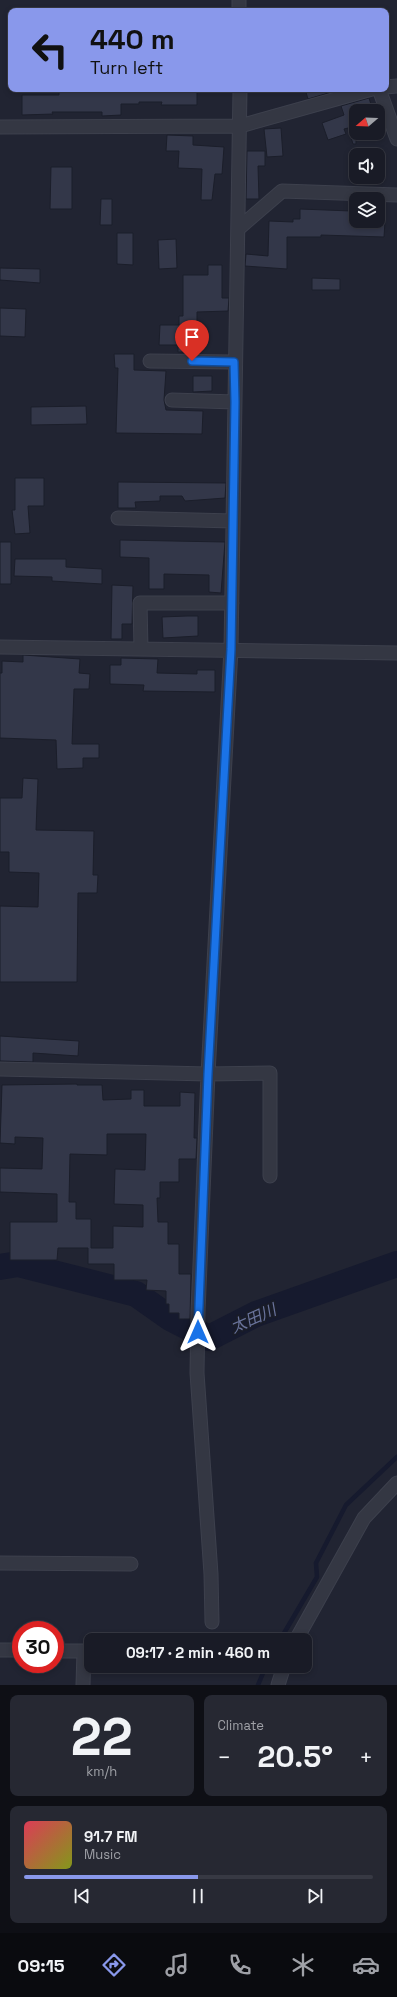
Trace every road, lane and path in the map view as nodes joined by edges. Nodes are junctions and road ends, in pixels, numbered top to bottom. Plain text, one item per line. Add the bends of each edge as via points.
1 (240, 92) edge
2 (361, 92) edge
3 (380, 92) edge
4 (240, 126) junction
5 (0, 127) edge
6 (397, 139) edge
7 (397, 195) edge
8 (238, 229) junction
9 (150, 361) dead end
10 (234, 362) junction
11 (172, 400) dead end
12 (235, 402) junction
13 (118, 518) dead end
14 (233, 521) junction
15 (232, 603) junction
16 (0, 646) edge
17 (141, 649) junction
18 (231, 649) junction
19 (397, 652) edge
20 (0, 1069) edge
21 (208, 1074) junction
22 (270, 1176) dead end
23 (397, 1483) edge
24 (0, 1563) edge
25 (131, 1564) dead end
26 (212, 1622) dead end
27 (300, 1633) edge
28 (84, 1648) edge
29 (0, 1650) edge
30 (12, 1650) edge
31 (64, 1650) edge
32 (85, 1673) edge
33 (282, 1673) edge
34 (83, 1685) edge
35 (278, 1685) edge

1 - 4 street
2 - 4 street
3 - 6 street
4 - 5 street
4 - 8 street
7 - 8 street via 282,192
8 - 10 street
9 - 10 street
10 - 12 street
11 - 12 street
12 - 14 street
13 - 14 street
14 - 15 street
15 - 17 street via 140,603
15 - 18 street
16 - 17 street
17 - 18 street
18 - 19 street
18 - 21 street
20 - 21 street
21 - 22 street via 270,1073
21 - 26 street via 197,1373
23 - 27 street via 364,1518
24 - 25 street
28 - 31 street
29 - 30 street
32 - 34 street
33 - 35 street

